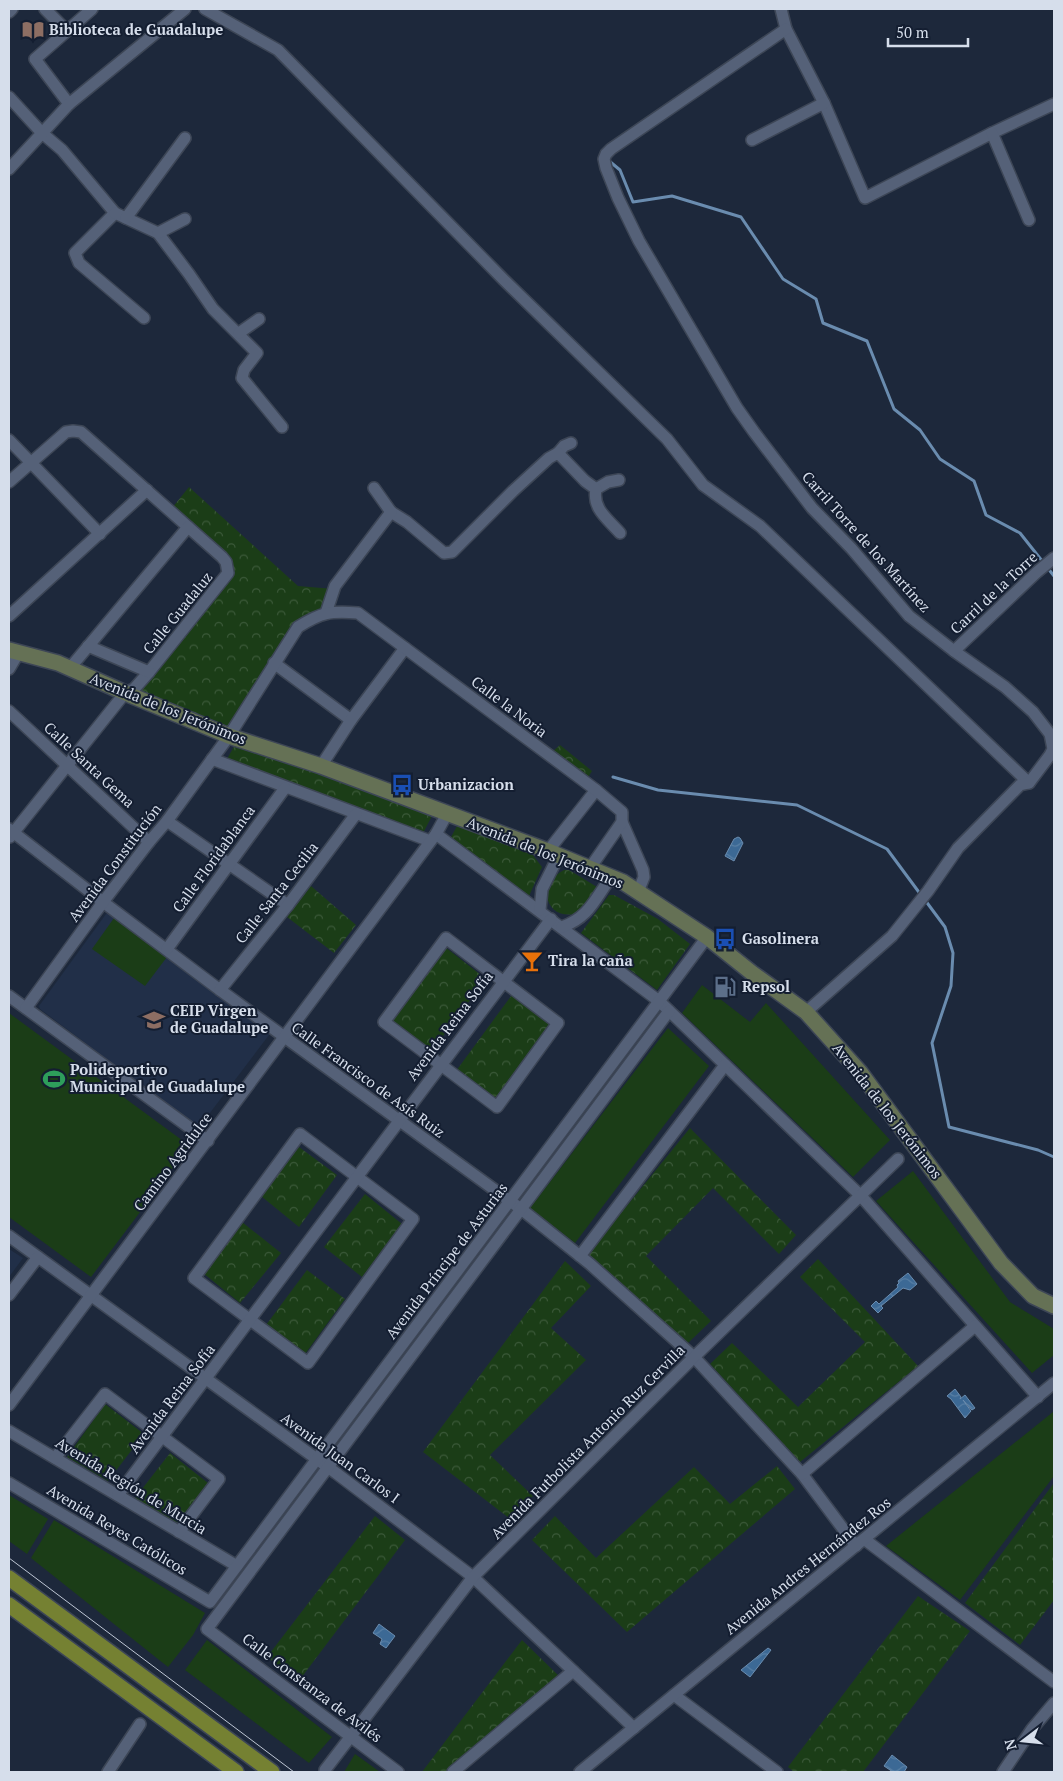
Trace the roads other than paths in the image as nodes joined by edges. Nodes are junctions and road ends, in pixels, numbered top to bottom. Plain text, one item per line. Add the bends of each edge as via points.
1 (12, 9) edge
2 (45, 9) edge
3 (92, 9) edge
4 (185, 9) edge
5 (205, 9) edge
6 (781, 9) edge
7 (9, 12) edge
8 (786, 29) junction
9 (66, 31) junction
10 (9, 96) edge
11 (69, 104) junction
12 (824, 104) junction
13 (1054, 104) edge
14 (42, 132) junction
15 (992, 133) junction
16 (184, 138) dead end
17 (752, 140) dead end
18 (9, 169) edge
19 (115, 213) junction
20 (126, 218) junction
21 (185, 219) dead end
22 (1029, 220) dead end
23 (158, 234) junction
24 (144, 318) dead end
25 (259, 320) dead end
26 (238, 333) junction
27 (282, 427) dead end
28 (9, 440) edge
29 (571, 443) dead end
30 (558, 453) junction
31 (31, 463) junction
32 (619, 480) dead end
33 (9, 482) edge
34 (374, 488) dead end
35 (596, 489) junction
36 (147, 490) junction
37 (390, 512) junction
38 (188, 527) junction
39 (620, 533) dead end
40 (100, 534) junction
41 (1053, 558) edge
42 (326, 613) junction
43 (9, 616) edge
44 (88, 646) junction
45 (405, 648) junction
46 (14, 651) edge
47 (954, 651) junction
48 (274, 663) junction
49 (70, 668) junction
50 (9, 669) edge
51 (149, 672) junction
52 (126, 693) junction
53 (9, 711) edge
54 (351, 720) junction
55 (229, 736) junction
56 (212, 759) junction
57 (67, 765) junction
58 (322, 766) junction
59 (1029, 783) junction
60 (285, 788) junction
61 (596, 790) junction
62 (356, 814) junction
63 (447, 814) junction
64 (167, 821) junction
65 (622, 822) junction
66 (10, 833) edge
67 (433, 838) junction
68 (149, 842) junction
69 (553, 853) junction
70 (228, 864) junction
71 (590, 868) junction
72 (612, 876) junction
73 (638, 892) junction
74 (103, 902) junction
75 (288, 905) junction
76 (540, 910) junction
77 (551, 918) junction
78 (562, 927) junction
79 (707, 937) junction
80 (167, 949) junction
81 (502, 981) junction
82 (220, 990) junction
83 (9, 996) edge
84 (660, 1001) junction
85 (26, 1008) junction
86 (669, 1011) junction
87 (806, 1012) junction
88 (284, 1037) junction
89 (440, 1065) junction
90 (725, 1065) junction
91 (399, 1121) junction
92 (208, 1141) junction
93 (898, 1159) dead end
94 (357, 1177) junction
95 (861, 1196) junction
96 (509, 1202) junction
97 (521, 1209) junction
98 (9, 1236) edge
99 (580, 1256) junction
100 (38, 1257) junction
101 (9, 1294) edge
102 (91, 1296) junction
103 (1054, 1306) edge
104 (249, 1319) junction
105 (975, 1326) junction
106 (694, 1357) junction
107 (205, 1379) junction
108 (1048, 1392) edge
109 (9, 1405) edge
110 (9, 1431) edge
111 (162, 1437) junction
112 (55, 1458) junction
113 (316, 1460) junction
114 (328, 1467) junction
115 (802, 1474) junction
116 (9, 1483) edge
117 (118, 1495) junction
118 (179, 1532) junction
119 (860, 1542) junction
120 (237, 1566) junction
121 (473, 1577) junction
122 (9, 1578) edge
123 (210, 1602) joint
124 (9, 1604) edge
125 (207, 1629) joint
126 (573, 1671) junction
127 (1054, 1682) edge
128 (674, 1695) junction
129 (1054, 1703) edge
130 (140, 1724) dead end
131 (634, 1728) junction
132 (352, 1737) junction
133 (325, 1770) dead end
134 (108, 1772) edge
135 (236, 1772) edge
136 (272, 1772) edge
137 (398, 1772) edge
138 (453, 1772) edge
139 (580, 1772) edge
140 (778, 1772) edge
141 (1003, 1772) edge

1 - 7 street
2 - 9 street
3 - 9 street
4 - 11 street
5 - 59 street via 278,50 504,280 667,439 703,485 760,526
6 - 8 street
8 - 12 street
8 - 47 street, Carril Torre de los Martínez via 611,149 604,159 606,168 639,241 754,432 812,508 909,616
9 - 11 street via 35,59
10 - 14 street
11 - 14 street
12 - 15 street via 865,198
12 - 17 street
13 - 15 street
14 - 18 street
14 - 19 street via 62,150
15 - 22 street
16 - 20 street
19 - 20 street
19 - 24 street via 75,253 79,263
20 - 23 street
21 - 23 street
23 - 26 street via 213,309
25 - 26 street
26 - 27 street via 257,353 242,378
28 - 31 street
29 - 30 street
30 - 35 street
30 - 37 street via 513,491 452,552 444,553
31 - 33 street
31 - 36 street via 66,432 73,430 81,432
31 - 40 street
32 - 35 street
34 - 37 street
35 - 39 street via 594,499 598,510
36 - 38 street
36 - 40 street
37 - 42 street via 335,586
38 - 44 street
38 - 51 street, Calle Guadaluz via 222,557 228,573
40 - 43 street
41 - 47 street, Carril de la Torre
42 - 45 street, Calle la Noria via 358,612
42 - 48 street, Avenida Constitución via 314,616 298,627
44 - 49 street
44 - 51 street
45 - 54 street
45 - 61 street, Calle la Noria
46 - 49 main road, Avenida de los Jerónimos
46 - 50 street
47 - 59 street, Carril Torre de los Martínez via 1033,712 1050,734 1053,749
48 - 54 street
48 - 55 street, Avenida Constitución
49 - 52 main road, Avenida de los Jerónimos
51 - 52 street, Calle Guadaluz
52 - 55 main road, Avenida de los Jerónimos
52 - 57 street, Calle Guadaluz
53 - 57 street, Calle Santa Gema
54 - 58 street
55 - 56 street, Avenida Constitución
55 - 58 main road, Avenida de los Jerónimos
56 - 60 street, Avenida de los Jerónimos
56 - 64 street, Avenida Constitución
57 - 66 street, Calle Guadaluz
57 - 68 street, Calle Santa Gema
58 - 63 main road, Avenida de los Jerónimos
59 - 87 street, Carril Torre de los Martínez via 1020,785 958,848 892,936
60 - 62 street, Avenida de los Jerónimos
60 - 70 street, Calle Floridablanca
61 - 65 street, Calle la Noria via 622,812
61 - 69 street
62 - 67 street, Avenida de los Jerónimos
62 - 75 street, Calle Santa Cecilia
63 - 67 street, Camino Agridulce
63 - 69 main road, Avenida de los Jerónimos
64 - 68 street, Avenida Constitución
64 - 70 street
65 - 71 street
65 - 73 street, Calle la Noria via 643,870 644,877
66 - 74 street, Calle Francisco de Asís Ruiz
67 - 76 street, Avenida de los Jerónimos
67 - 88 street, Camino Agridulce
68 - 74 street, Avenida Constitución
69 - 71 main road, Avenida de los Jerónimos
69 - 76 street via 542,889
70 - 75 street
70 - 80 street, Calle Floridablanca
71 - 72 main road, Avenida de los Jerónimos
72 - 73 main road, Avenida de los Jerónimos
72 - 78 street via 587,912 574,923
73 - 79 main road, Avenida de los Jerónimos
74 - 80 street, Calle Francisco de Asís Ruiz
74 - 85 street, Avenida Constitución
75 - 82 street, Calle Santa Cecilia
76 - 77 street, Avenida de los Jerónimos
77 - 78 street, Avenida de los Jerónimos
77 - 81 street, Avenida Reina Sofía
78 - 84 street, Avenida de los Jerónimos
79 - 84 street, Avenida Príncipe de Asturias
79 - 87 main road, Avenida de los Jerónimos
80 - 82 street, Calle Francisco de Asís Ruiz
81 - 89 street, Avenida Reina Sofía
81 - 89 street via 558,1023 497,1107
81 - 89 street via 446,938 384,1022
82 - 88 street, Calle Francisco de Asís Ruiz
83 - 85 street
84 - 86 street, Avenida de los Jerónimos
84 - 96 street, Avenida Príncipe de Asturias
85 - 92 street
86 - 90 street, Avenida de los Jerónimos
86 - 97 street, Avenida Príncipe de Asturias
87 - 103 main road, Avenida de los Jerónimos via 860,1072 1001,1263 1033,1296
88 - 91 street, Calle Francisco de Asís Ruiz
88 - 92 street, Camino Agridulce
89 - 91 street, Avenida Reina Sofía
90 - 95 street, Avenida de los Jerónimos
90 - 99 street
91 - 94 street, Avenida Reina Sofía
91 - 96 street, Calle Francisco de Asís Ruiz
92 - 102 street, Camino Agridulce
93 - 95 street, Avenida Futbolista Antonio Ruz Cervilla
94 - 104 street, Avenida Reina Sofía
94 - 104 street via 300,1134 194,1278
94 - 104 street via 413,1219 308,1363
95 - 105 street, Avenida de los Jerónimos
95 - 106 street, Avenida Futbolista Antonio Ruz Cervilla
96 - 97 street, Calle Francisco de Asís Ruiz
96 - 113 street, Avenida Príncipe de Asturias
97 - 99 street, Calle Francisco de Asís Ruiz
97 - 114 street, Avenida Príncipe de Asturias
98 - 100 street, Avenida Juan Carlos I
99 - 106 street, Calle Francisco de Asís Ruiz
100 - 101 street
100 - 102 street, Avenida Juan Carlos I
102 - 107 street, Avenida Juan Carlos I
102 - 109 street, Camino Agridulce
104 - 107 street, Avenida Reina Sofía
105 - 108 street, Avenida de los Jerónimos
105 - 115 street
106 - 115 street, Calle Francisco de Asís Ruiz
106 - 121 street, Avenida Futbolista Antonio Ruz Cervilla
107 - 111 street, Avenida Reina Sofía
107 - 113 street, Avenida Juan Carlos I
108 - 119 street, Avenida Andres Hernández Ros
110 - 112 street, Avenida Región de Murcia
111 - 112 street via 105,1394
111 - 117 street, Avenida Reina Sofía
111 - 118 street via 218,1479
112 - 117 street, Avenida Región de Murcia
113 - 114 street, Avenida Juan Carlos I
113 - 120 street, Avenida Príncipe de Asturias
114 - 121 street, Avenida Juan Carlos I
114 - 125 street, Avenida Príncipe de Asturias
115 - 119 street, Calle Francisco de Asís Ruiz
116 - 123 street, Avenida Reyes Católicos
117 - 118 street, Avenida Región de Murcia
118 - 120 street, Avenida Región de Murcia
119 - 127 street, Calle Francisco de Asís Ruiz
119 - 128 street, Avenida Andres Hernández Ros
120 - 123 street, Avenida Príncipe de Asturias
121 - 126 street, Avenida Juan Carlos I
121 - 132 street, Avenida Futbolista Antonio Ruz Cervilla
122 - 136 main road
124 - 135 main road
125 - 132 street, Calle Constanza de Avilés
126 - 131 street, Avenida Juan Carlos I
126 - 138 street
128 - 131 street, Avenida Andres Hernández Ros
128 - 140 street
129 - 141 street
130 - 134 street
131 - 139 street, Avenida Andres Hernández Ros
132 - 133 street, Avenida Futbolista Antonio Ruz Cervilla
132 - 137 street, Calle Constanza de Avilés

